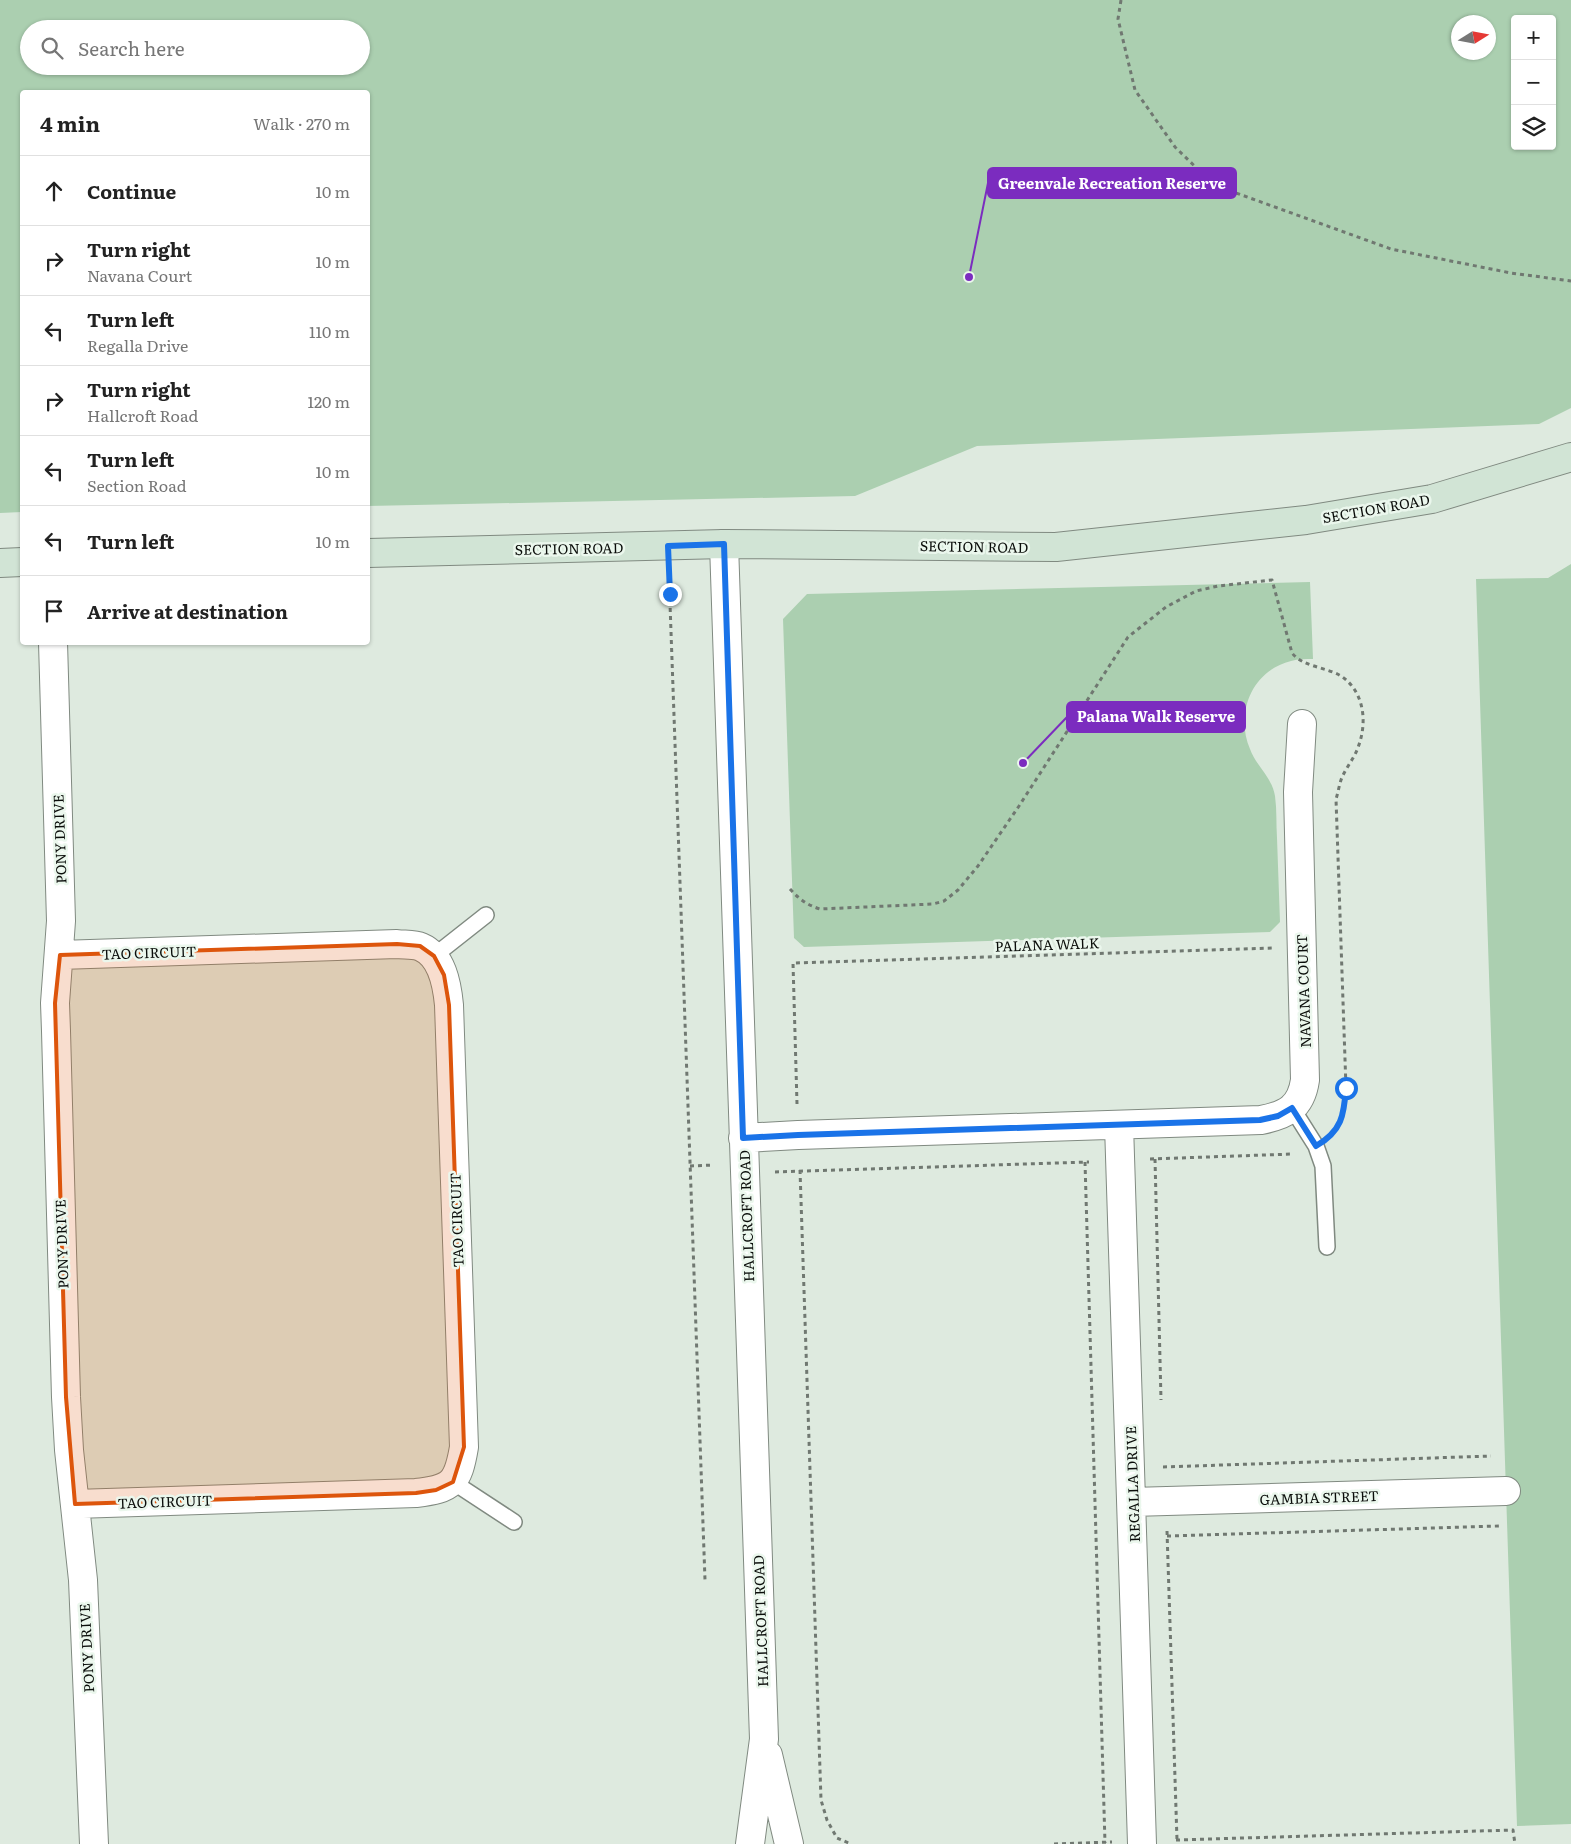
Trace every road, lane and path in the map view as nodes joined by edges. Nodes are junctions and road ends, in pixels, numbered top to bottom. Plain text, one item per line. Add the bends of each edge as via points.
1 (1121, 0) edge
2 (1571, 282) edge
3 (1571, 457) edge
4 (724, 544) junction
5 (668, 546) junction
6 (370, 553) edge
7 (20, 562) edge
8 (0, 563) edge
9 (53, 645) edge
10 (1302, 724) dead end
11 (790, 889) dead end
12 (486, 915) dead end
13 (1301, 947) junction
14 (60, 955) junction
15 (434, 956) junction
16 (1292, 1108) junction
17 (1120, 1125) junction
18 (798, 1135) junction
19 (743, 1138) junction
20 (1316, 1146) junction
21 (1121, 1161) junction
22 (1085, 1162) junction
23 (800, 1170) junction
24 (1327, 1246) dead end
25 (1491, 1456) dead end
26 (1163, 1467) dead end
27 (453, 1482) junction
28 (1506, 1490) dead end
29 (1132, 1502) junction
30 (75, 1504) junction
31 (514, 1522) dead end
32 (1499, 1526) dead end
33 (1167, 1536) dead end
34 (705, 1580) dead end
35 (764, 1739) junction
36 (1105, 1843) junction
37 (1142, 1843) edge
38 (94, 1844) edge
39 (750, 1844) edge
40 (789, 1844) edge
41 (851, 1844) edge
42 (1054, 1844) edge
43 (1515, 1844) edge

1 - 2 path via 1118,19 1135,90 1176,148 1214,185 1391,249
3 - 4 street, SECTION ROAD via 1422,501 1306,520 1056,547
4 - 5 street, SECTION ROAD
4 - 19 street, HALLCROFT ROAD
5 - 6 street, SECTION ROAD
5 - 34 path
7 - 8 street
9 - 14 street, PONY DRIVE
10 - 13 street, NAVANA COURT via 1298,792
11 - 20 path via 798,898 820,909 933,904 944,900 958,890 978,866 1128,637 1166,607 1196,591 1272,580 1292,653 1297,659 1342,677 1359,699 1364,721 1357,750 1336,799 1345,1110 1330,1137
12 - 15 lane
13 - 16 street, NAVANA COURT via 1305,1080 1304,1091
13 - 18 path, PALANA WALK via 793,963
14 - 15 street, TAO CIRCUIT via 397,944 420,946
14 - 30 street, PONY DRIVE via 55,1003 65,1387
15 - 27 street, TAO CIRCUIT via 444,975 450,1024 464,1447 461,1466
16 - 17 street via 1278,1116 1260,1120
16 - 20 lane
17 - 18 street
17 - 21 street, REGALLA DRIVE
18 - 19 street
18 - 23 path
19 - 35 street, HALLCROFT ROAD
20 - 21 path via 1291,1154
20 - 24 lane via 1323,1166
21 - 22 path
21 - 29 street, REGALLA DRIVE
22 - 23 path
22 - 36 path
23 - 41 path via 821,1800 837,1838
25 - 26 path
27 - 30 street, TAO CIRCUIT via 436,1490 416,1492
27 - 31 lane
28 - 29 street, GAMBIA STREET
29 - 37 street, REGALLA DRIVE
30 - 38 street, PONY DRIVE via 83,1580
32 - 33 path
35 - 39 street, HALLCROFT ROAD
35 - 40 street, HALLCROFT ROAD
36 - 37 path
36 - 42 path
37 - 43 path via 1513,1830

